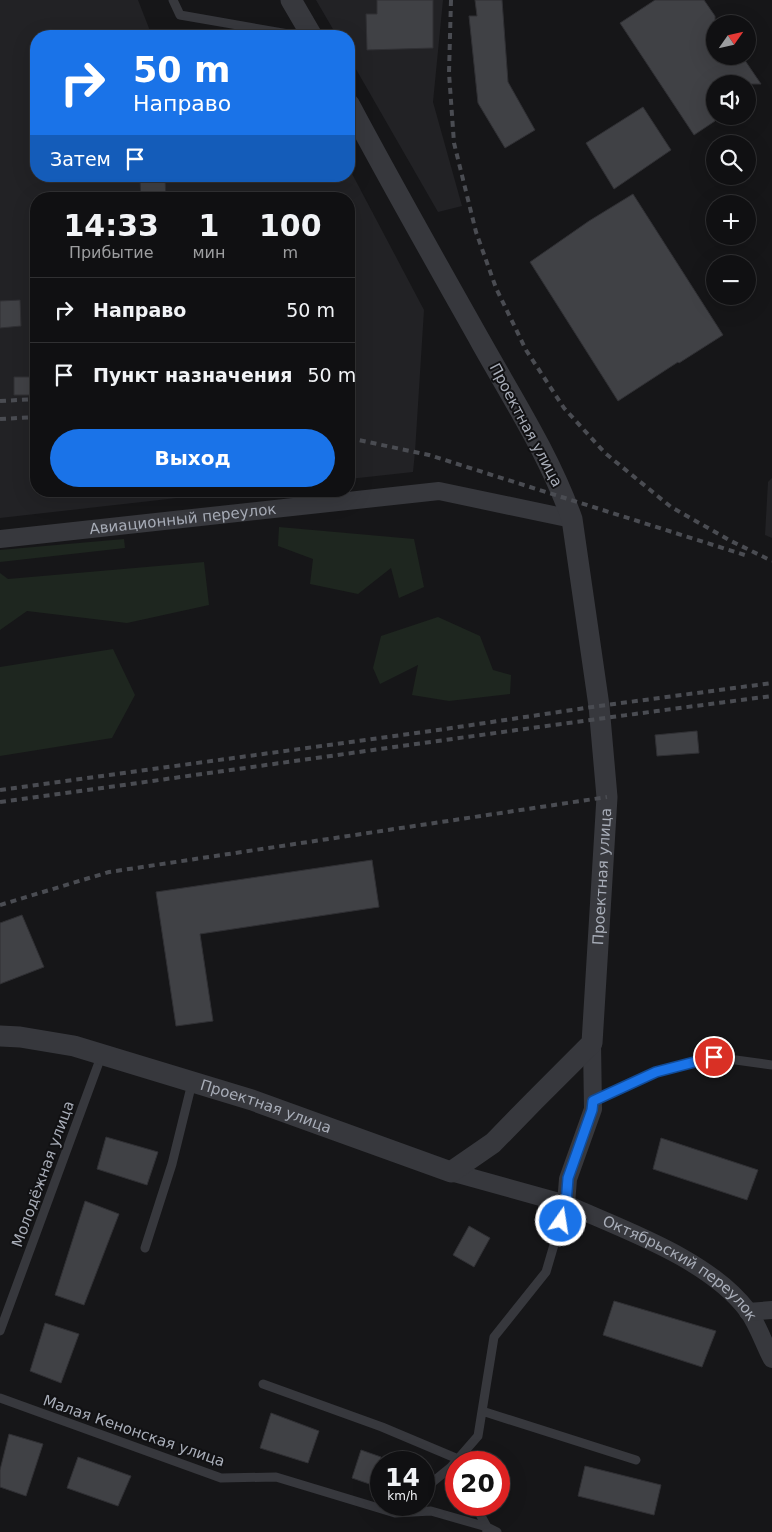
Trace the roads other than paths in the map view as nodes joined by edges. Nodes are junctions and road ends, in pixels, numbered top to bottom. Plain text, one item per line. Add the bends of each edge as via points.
1 (173, 0) edge
2 (291, 0) edge
3 (266, 30) edge
4 (308, 30) edge
5 (355, 115) edge
6 (572, 519) junction
7 (0, 539) edge
8 (0, 1036) edge
9 (592, 1044) junction
10 (102, 1054) junction
11 (772, 1065) edge
12 (192, 1082) junction
13 (593, 1101) junction
14 (451, 1172) junction
15 (566, 1204) junction
16 (145, 1248) dead end
17 (772, 1310) edge
18 (748, 1312) junction
19 (0, 1331) edge
20 (772, 1359) edge
21 (263, 1384) dead end
22 (0, 1398) edge
23 (482, 1411) junction
24 (464, 1451) edge
25 (445, 1453) edge
26 (636, 1460) dead end
27 (445, 1471) edge
28 (435, 1480) edge
29 (370, 1505) edge
30 (435, 1512) edge
31 (480, 1516) edge
32 (486, 1529) edge
33 (497, 1532) edge

1 - 3 lane via 180,15
2 - 4 street
5 - 6 street, Проектная улица via 540,446
6 - 7 street, Авиационный переулок via 439,491
6 - 9 street, Проектная улица via 599,706 607,797
8 - 10 street, Проектная улица via 74,1046
9 - 13 street
9 - 14 street via 493,1144
10 - 12 street, Проектная улица
10 - 19 lane, Молодёжная улица
11 - 13 lane via 714,1057 656,1072
12 - 14 street, Проектная улица via 252,1100
12 - 16 lane via 172,1164
13 - 15 street via 568,1178
14 - 15 street, Октябрьский переулок
15 - 18 street, Октябрьский переулок via 680,1255 725,1288
15 - 23 lane via 546,1272 494,1337
17 - 18 street
18 - 20 street, Октябрьский переулок
21 - 25 lane
22 - 29 lane, Малая Кенонская улица via 222,1478 276,1477
23 - 24 lane via 478,1436
23 - 26 lane
27 - 28 lane
30 - 32 lane
31 - 32 lane
32 - 33 lane

